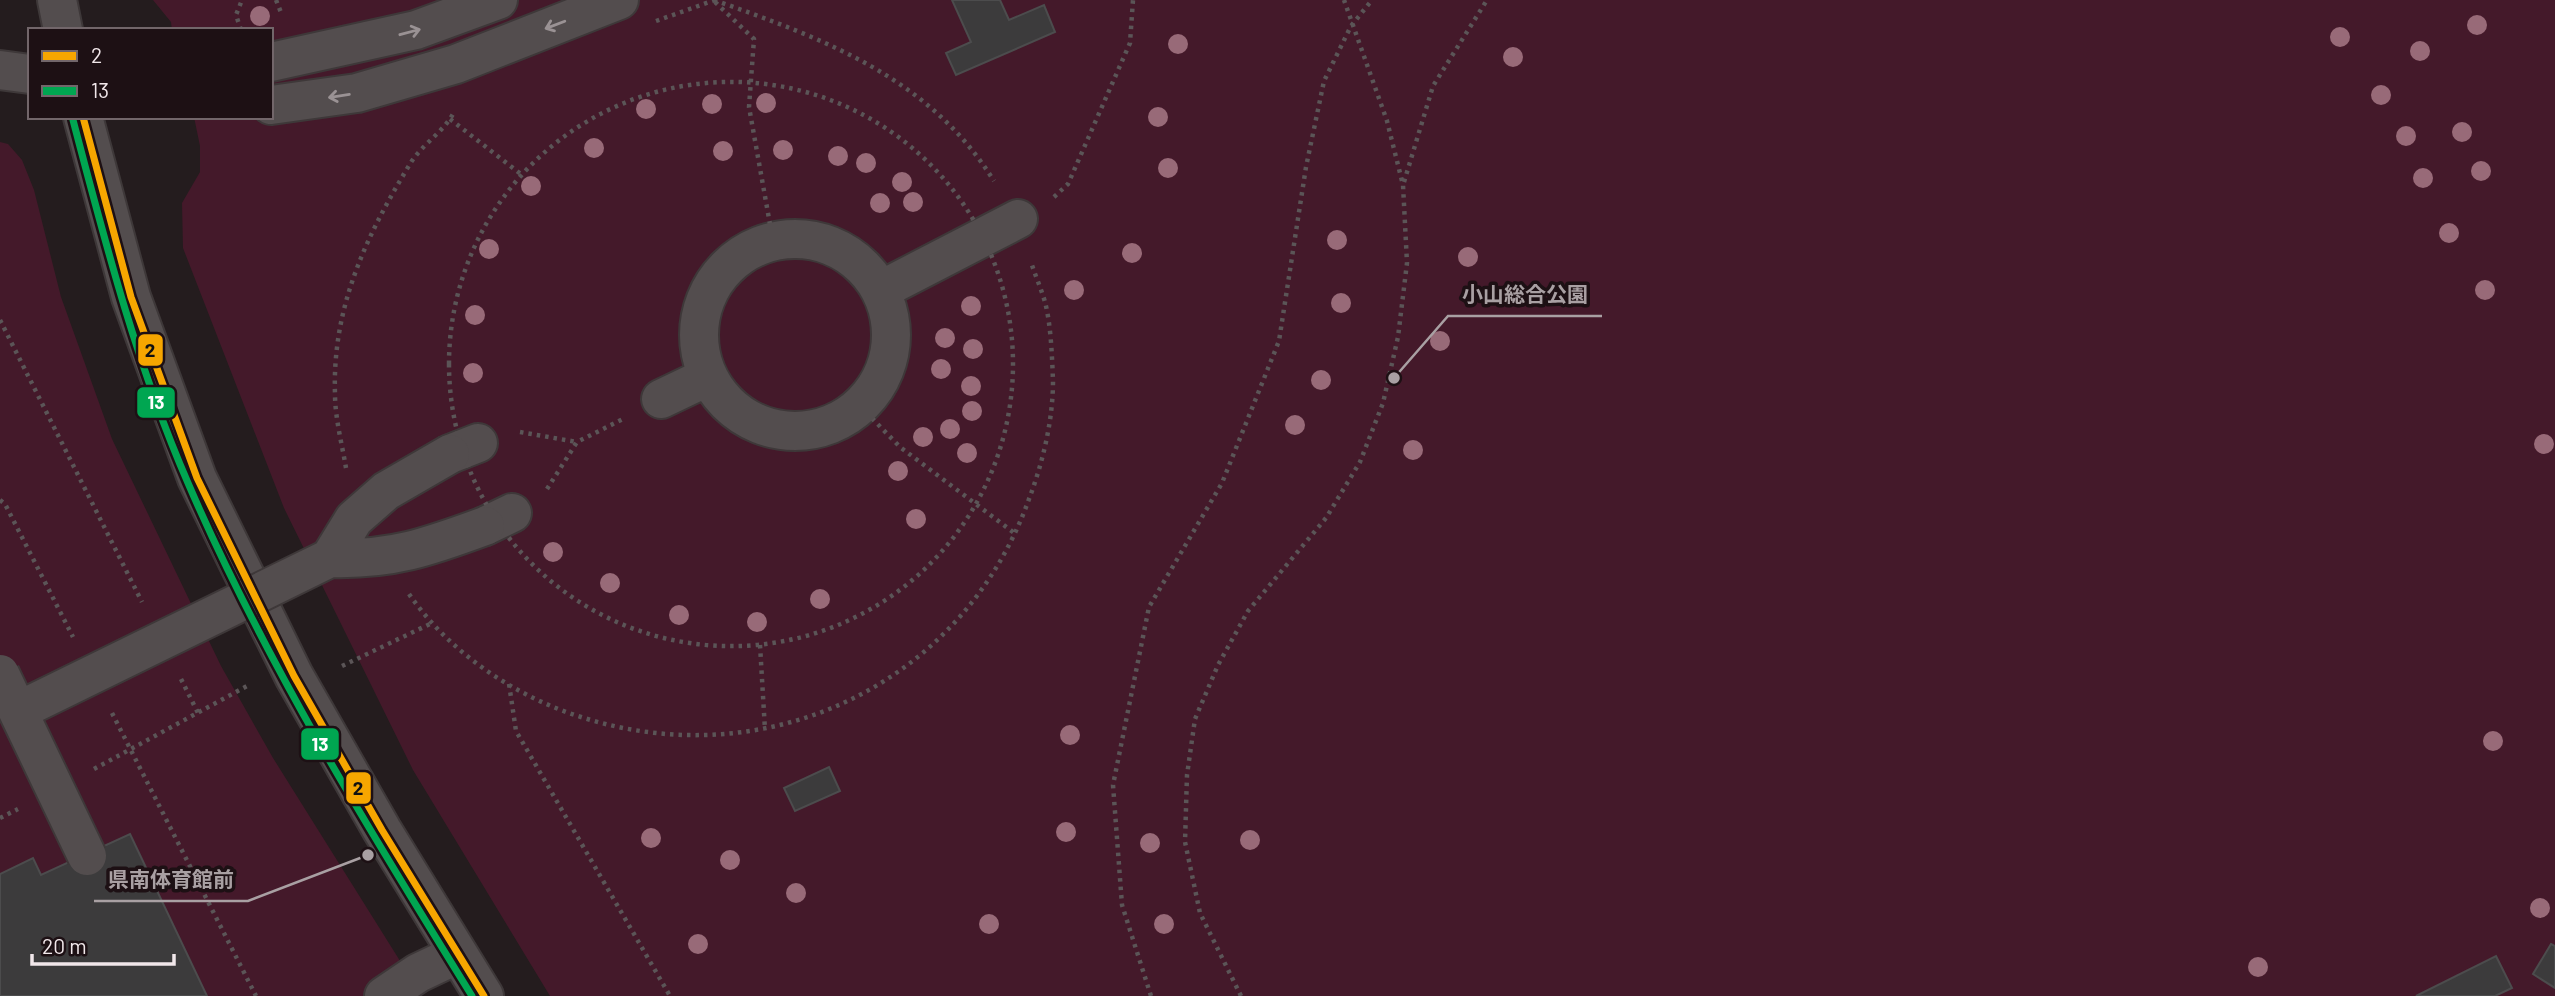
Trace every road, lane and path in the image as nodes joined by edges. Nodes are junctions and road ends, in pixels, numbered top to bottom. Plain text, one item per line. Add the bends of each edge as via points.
1 (57, 0) edge
2 (242, 0) edge
3 (498, 0) edge
4 (714, 0) edge
5 (1133, 0) edge
6 (1344, 0) edge
7 (1372, 0) edge
8 (1487, 0) edge
9 (631, 12) edge
10 (1351, 26) junction
11 (63, 28) edge
12 (240, 28) edge
13 (273, 62) edge
14 (0, 70) edge
15 (28, 74) edge
16 (273, 105) edge
17 (455, 109) dead end
18 (84, 119) edge
19 (450, 119) junction
20 (522, 175) dead end
21 (1404, 185) junction
22 (1018, 219) junction
23 (773, 241) junction
24 (881, 290) junction
25 (0, 320) edge
26 (707, 377) junction
27 (661, 399) joint
28 (860, 406) junction
29 (577, 442) junction
30 (464, 449) joint
31 (347, 474) dead end
32 (0, 500) edge
33 (498, 519) joint
34 (1017, 535) junction
35 (330, 558) junction
36 (408, 593) dead end
37 (148, 614) dead end
38 (432, 623) junction
39 (74, 639) dead end
40 (760, 645) dead end
41 (342, 666) dead end
42 (0, 674) edge
43 (179, 676) dead end
44 (509, 683) junction
45 (247, 686) dead end
46 (106, 701) dead end
47 (18, 712) junction
48 (198, 713) junction
49 (765, 730) junction
50 (131, 751) junction
51 (83, 775) dead end
52 (24, 806) dead end
53 (0, 818) edge
54 (87, 856) dead end
55 (458, 954) junction
56 (256, 996) edge
57 (384, 996) edge
58 (484, 996) edge
59 (670, 996) edge
60 (1151, 996) edge
61 (1241, 996) edge

1 - 11 street
2 - 12 path via 236,15
13 -> 3 street via 416,30
4 - 9 path
4 - 22 path via 850,53 903,85 951,125
4 - 23 path via 754,39 749,107
5 - 22 path via 1130,43 1068,184 1046,205
6 - 10 path
7 - 10 path
8 - 21 path via 1433,86
9 -> 16 street via 357,93
10 - 21 path via 1387,121
10 - 60 path via 1324,81 1279,341 1222,483 1149,607 1113,785 1122,905
14 - 15 street
17 - 19 path
18 - 55 street via 131,297 197,478 294,676
19 - 20 path
19 - 31 path via 415,155 377,218 353,271 336,334 335,383
21 - 61 path via 1407,263 1398,337 1379,415 1360,462 1326,518 1248,611 1195,719 1185,842 1200,913
22 - 24 street
22 - 34 path via 1045,303 1053,382 1043,461
23 - 24 street via 810,239 838,248 862,266
23 - 26 street via 751,248 727,265 709,290 699,318 699,348
24 - 28 street via 890,317 891,344 885,372
25 - 37 path
26 - 27 street
26 - 28 street via 723,400 744,418 770,429 798,433 826,428
27 - 29 path
28 - 34 path via 900,447
29 - 30 path via 521,432
29 - 33 path via 547,489
30 - 35 street, bridge via 378,498 354,519
32 - 39 path
33 - 35 street, bridge via 414,552
34 - 49 path via 975,601 920,658 853,701
35 - 47 street, bridge
36 - 38 path
38 - 41 path
38 - 44 path via 479,667
40 - 49 path
42 - 47 street, bridge
43 - 48 path
44 - 49 path via 548,706 622,730 701,737
44 - 59 path via 516,732
45 - 48 path
46 - 50 path
47 - 54 street, bridge
48 - 50 path
50 - 51 path
50 - 56 path
52 - 53 path
55 - 57 street
55 - 58 street

